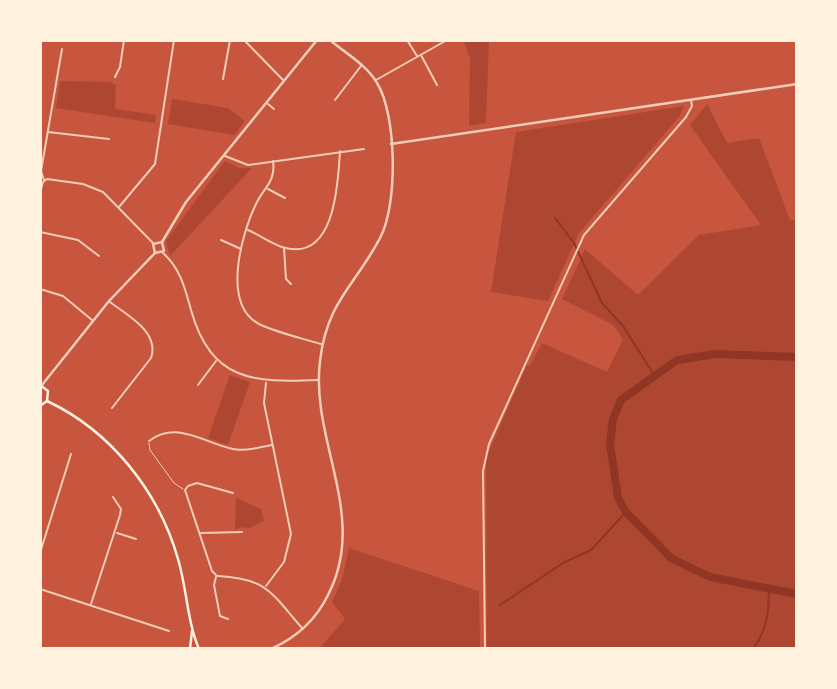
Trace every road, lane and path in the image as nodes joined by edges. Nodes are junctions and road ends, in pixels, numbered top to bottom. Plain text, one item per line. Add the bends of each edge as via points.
1 (124, 40) edge
2 (174, 40) edge
3 (230, 40) edge
4 (244, 40) edge
5 (317, 40) edge
6 (330, 40) edge
7 (407, 40) edge
8 (447, 40) edge
9 (62, 49) dead end
10 (419, 56) junction
11 (361, 66) junction
12 (115, 77) dead end
13 (223, 79) dead end
14 (376, 80) junction
15 (285, 81) junction
16 (797, 83) edge
17 (437, 85) dead end
18 (691, 99) junction
19 (335, 100) dead end
20 (267, 103) junction
21 (274, 109) dead end
22 (47, 132) junction
23 (109, 139) dead end
24 (391, 144) junction
25 (364, 149) dead end
26 (340, 151) junction
27 (224, 156) junction
28 (273, 161) junction
29 (44, 180) junction
30 (268, 189) junction
31 (40, 193) edge
32 (285, 198) dead end
33 (119, 207) junction
34 (247, 230) junction
35 (40, 232) edge
36 (221, 240) dead end
37 (162, 242) junction
38 (153, 244) junction
39 (284, 248) junction
40 (241, 249) junction
41 (162, 252) junction
42 (155, 253) junction
43 (99, 256) dead end
44 (290, 284) dead end
45 (40, 289) edge
46 (109, 301) junction
47 (93, 321) junction
48 (322, 345) junction
49 (216, 360) junction
50 (319, 380) junction
51 (266, 382) junction
52 (41, 385) edge
53 (198, 385) dead end
54 (47, 401) junction
55 (40, 405) edge
56 (112, 408) dead end
57 (149, 441) joint
58 (273, 444) junction
59 (71, 454) dead end
60 (185, 490) junction
61 (233, 493) dead end
62 (113, 496) dead end
63 (116, 532) junction
64 (242, 532) dead end
65 (200, 533) junction
66 (40, 534) edge
67 (46, 536) junction
68 (136, 539) dead end
69 (40, 553) edge
70 (217, 576) junction
71 (266, 586) junction
72 (40, 589) edge
73 (90, 605) junction
74 (228, 619) dead end
75 (192, 628) junction
76 (303, 629) junction
77 (169, 631) dead end
78 (190, 649) edge
79 (199, 649) edge
80 (271, 649) edge
81 (485, 649) edge

1 - 12 street
2 - 33 street via 155,164
3 - 13 street
4 - 15 street
5 - 15 street
6 - 11 street
7 - 10 street
8 - 10 street
9 - 22 street
10 - 14 street
10 - 17 street
11 - 14 street
11 - 19 street
14 - 24 street
15 - 20 street
16 - 18 street
18 - 24 street
18 - 81 street via 690,112 584,235 489,444 483,471
20 - 21 street
20 - 27 street
22 - 23 street
22 - 29 street via 41,171
24 - 48 street via 394,174 384,229 337,301
25 - 26 street
26 - 28 street
26 - 39 street via 330,222 313,244
27 - 28 street via 243,164
27 - 37 street via 176,216
28 - 30 street via 275,173
29 - 31 street
29 - 33 street via 91,186
30 - 32 street
30 - 34 street via 254,207
33 - 38 street
34 - 39 street
34 - 40 street
35 - 43 street via 78,240
36 - 40 street
37 - 38 street
37 - 41 street
38 - 42 street
39 - 44 street
40 - 48 street via 237,289 248,314 257,323
41 - 42 street
41 - 49 street via 180,275 199,335
42 - 46 street
45 - 47 street via 58,293
46 - 47 street
46 - 56 street via 147,331 153,347 151,358
47 - 52 street
48 - 50 street
49 - 51 street via 236,373
49 - 53 street
50 - 51 street
50 - 76 street via 344,511 344,538 333,585
51 - 58 street via 264,402
52 - 54 main road via 48,391
54 - 55 main road
54 - 75 main road via 101,436 144,487 175,549
57 - 58 street via 175,430 235,450
57 - 60 lane via 150,450 174,484
58 - 71 street via 291,534 284,562
59 - 67 street
60 - 61 street via 197,483
60 - 65 street
62 - 63 street via 121,509
63 - 68 street
63 - 73 street
64 - 65 street
65 - 70 street
66 - 67 street
67 - 69 street
70 - 71 street via 255,580
70 - 74 street via 220,616
71 - 76 street
72 - 73 street
73 - 77 street
75 - 78 main road
75 - 79 main road
76 - 80 street

